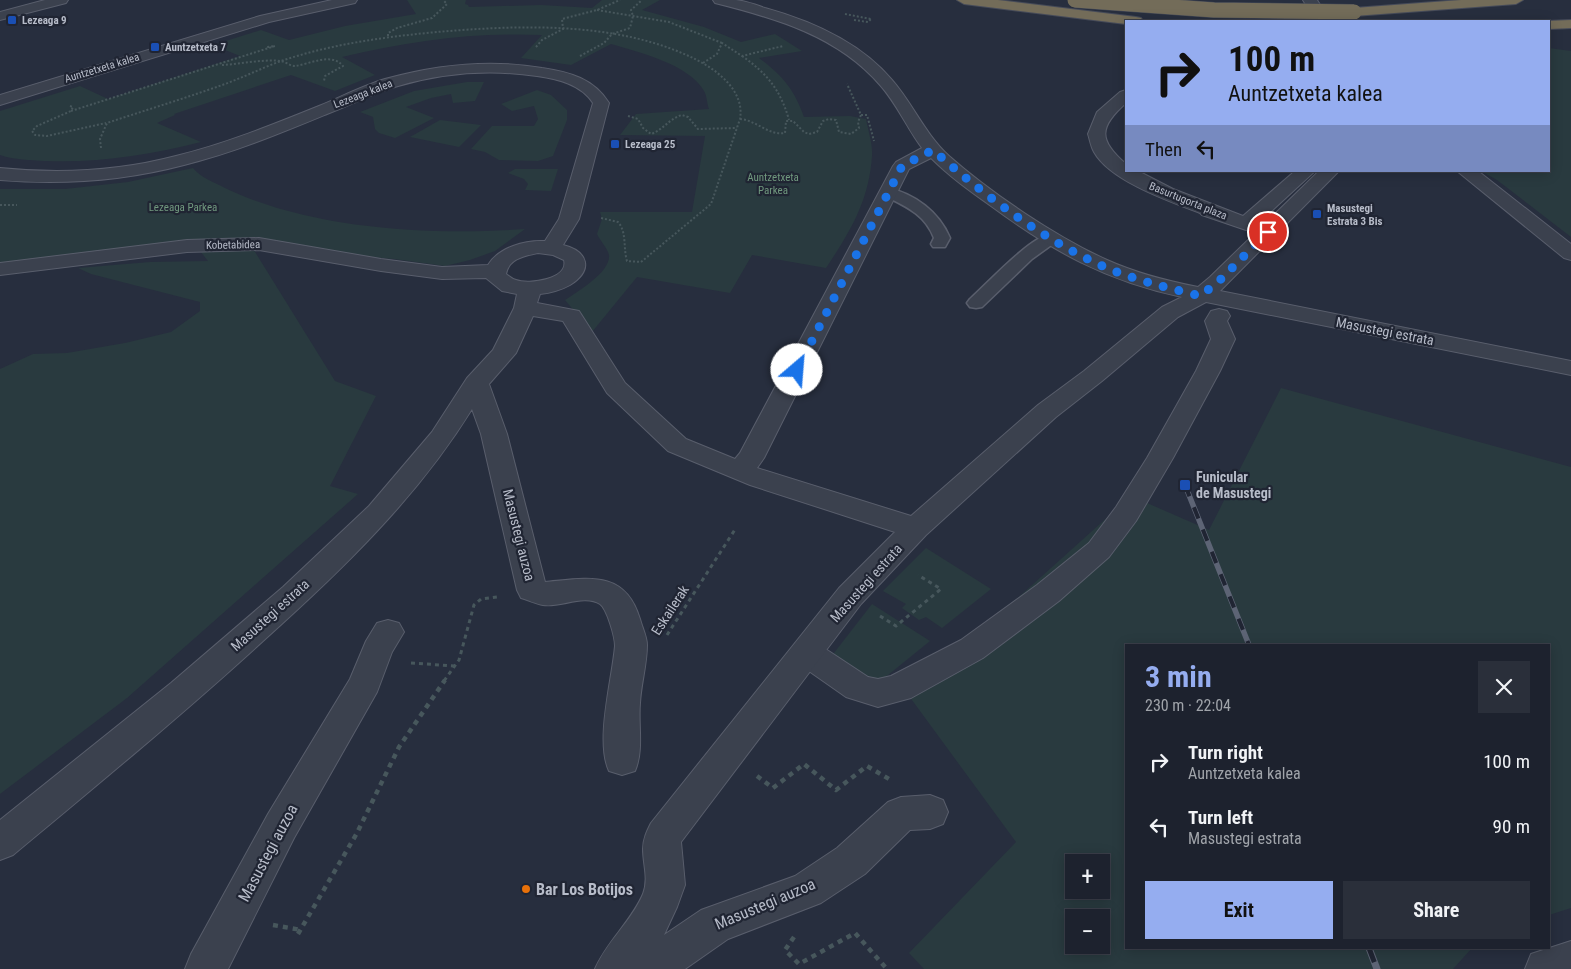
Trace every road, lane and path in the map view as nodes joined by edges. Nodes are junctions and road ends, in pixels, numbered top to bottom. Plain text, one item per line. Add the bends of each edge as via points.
1 (61, 0) edge
2 (350, 0) edge
3 (442, 0) edge
4 (620, 0) edge
5 (642, 0) edge
6 (720, 0) edge
7 (964, 0) edge
8 (1075, 0) edge
9 (1310, 0) edge
10 (1516, 0) edge
11 (597, 10) junction
12 (632, 14) junction
13 (0, 16) edge
14 (852, 16) dead end
15 (1127, 20) edge
16 (1322, 20) edge
17 (862, 21) dead end
18 (1571, 24) edge
19 (1550, 25) edge
20 (827, 37) junction
21 (722, 43) junction
22 (534, 52) dead end
23 (579, 56) dead end
24 (742, 56) junction
25 (282, 61) junction
26 (702, 63) dead end
27 (219, 65) dead end
28 (842, 79) dead end
29 (329, 82) dead end
30 (1125, 96) edge
31 (0, 100) edge
32 (68, 105) dead end
33 (861, 115) junction
34 (622, 116) dead end
35 (740, 120) dead end
36 (789, 120) junction
37 (107, 123) junction
38 (737, 128) dead end
39 (874, 141) dead end
40 (933, 150) junction
41 (108, 153) dead end
42 (1125, 171) edge
43 (1126, 172) edge
44 (1305, 172) edge
45 (1329, 172) edge
46 (1467, 172) edge
47 (0, 174) edge
48 (888, 192) junction
49 (1050, 238) junction
50 (939, 244) dead end
51 (550, 247) junction
52 (1571, 254) edge
53 (0, 268) edge
54 (495, 270) junction
55 (528, 298) junction
56 (976, 303) dead end
57 (1209, 306) junction
58 (1571, 368) edge
59 (476, 383) junction
60 (739, 471) junction
61 (736, 528) dead end
62 (916, 528) junction
63 (890, 556) junction
64 (503, 596) dead end
65 (896, 626) dead end
66 (665, 638) dead end
67 (381, 646) joint
68 (807, 653) junction
69 (455, 666) junction
70 (622, 760) dead end
71 (755, 774) dead end
72 (836, 790) dead end
73 (930, 812) dead end
74 (0, 843) edge
75 (819, 882) junction
76 (298, 934) dead end
77 (1571, 962) edge
78 (206, 969) edge
79 (616, 969) edge
80 (649, 969) edge
81 (886, 969) edge
82 (1546, 969) edge

1 - 13 street
2 - 31 street, Auntzetxeta kalea via 238,27
3 - 25 path via 447,4 432,18 397,28 388,36
4 - 11 path
5 - 12 path via 631,10
6 - 20 street via 767,12
7 - 15 highway
8 - 10 highway, bridge via 1215,11 1354,12
9 - 16 street
11 - 12 path
11 - 22 path via 562,19 563,29 542,40
12 - 21 path via 669,22
12 - 23 path via 630,28 612,34 604,43
14 - 17 path via 872,19
18 - 19 highway
20 - 24 path
20 - 40 street via 861,59 885,82
21 - 24 path
21 - 26 path via 717,54
24 - 36 path via 773,82 784,100
25 - 27 path
25 - 29 path via 294,66 326,59 338,61 342,66 323,80
25 - 37 path via 225,84
28 - 33 path via 848,85
30 - 42 street, Basurtugorta plaza via 1106,109 1097,122 1095,134 1110,160
32 - 37 path via 73,108 71,111 37,126 32,131 35,135 54,135
33 - 36 path via 859,128 847,135 838,132 836,120 832,118 823,121 815,135 803,132
33 - 39 path via 868,114
34 - 38 path via 637,118 651,134 660,131 675,117 684,115 698,129
35 - 36 path via 754,120 780,135 785,133 786,121
37 - 41 path via 100,147
40 - 48 street via 902,166
40 - 49 street via 964,177
43 - 44 street, Basurtugorta plaza via 1167,194 1246,224
45 - 57 street, Masustegi estrata via 1218,282
46 - 52 street
47 - 51 street, Lezeaga kalea via 26,177 78,175 159,166 230,145 389,83 469,69 535,71 573,80 598,96 601,103 569,219
48 - 50 lane via 926,211 938,226 942,238
48 - 60 street via 751,458
49 - 56 lane
49 - 57 street via 1099,265
51 - 54 street via 514,252 504,257
51 - 55 street via 569,254 575,266 563,280
53 - 54 street, Kobetabidea via 187,246 259,244 442,273
54 - 55 street via 495,275 502,281
55 - 59 street, Masustegi estrata via 504,353
55 - 60 street via 571,316 616,388 677,445
57 - 58 street, Masustegi estrata via 1262,306
57 - 62 street, Masustegi estrata via 1170,312 1047,411
57 - 68 street via 1222,339 1208,371 1152,472 1099,550 1048,593 972,649 899,688 878,693 858,687
59 - 70 street, Masustegi auzoa via 494,434 532,590 544,594 582,590 607,593 620,605 631,644 623,703
59 - 74 street, Masustegi estrata via 442,438 379,513 294,595 183,693
60 - 62 street
61 - 66 path, Eskailerak
62 - 63 street, Masustegi estrata
63 - 65 path via 941,589
63 - 68 street, Masustegi estrata via 850,596
64 - 69 path via 481,599 474,606
67 - 69 path
67 - 78 street, Masustegi auzoa via 365,682 281,826
68 - 79 street, Masustegi estrata via 664,835 661,846 666,884 650,922
69 - 76 path via 399,747 357,833
71 - 72 path via 772,788 804,764
73 - 75 street, Masustegi auzoa via 901,814 851,861
75 - 80 street, Masustegi auzoa via 806,890 715,924
75 - 81 path via 814,910 785,950 799,964 855,933
77 - 82 street

